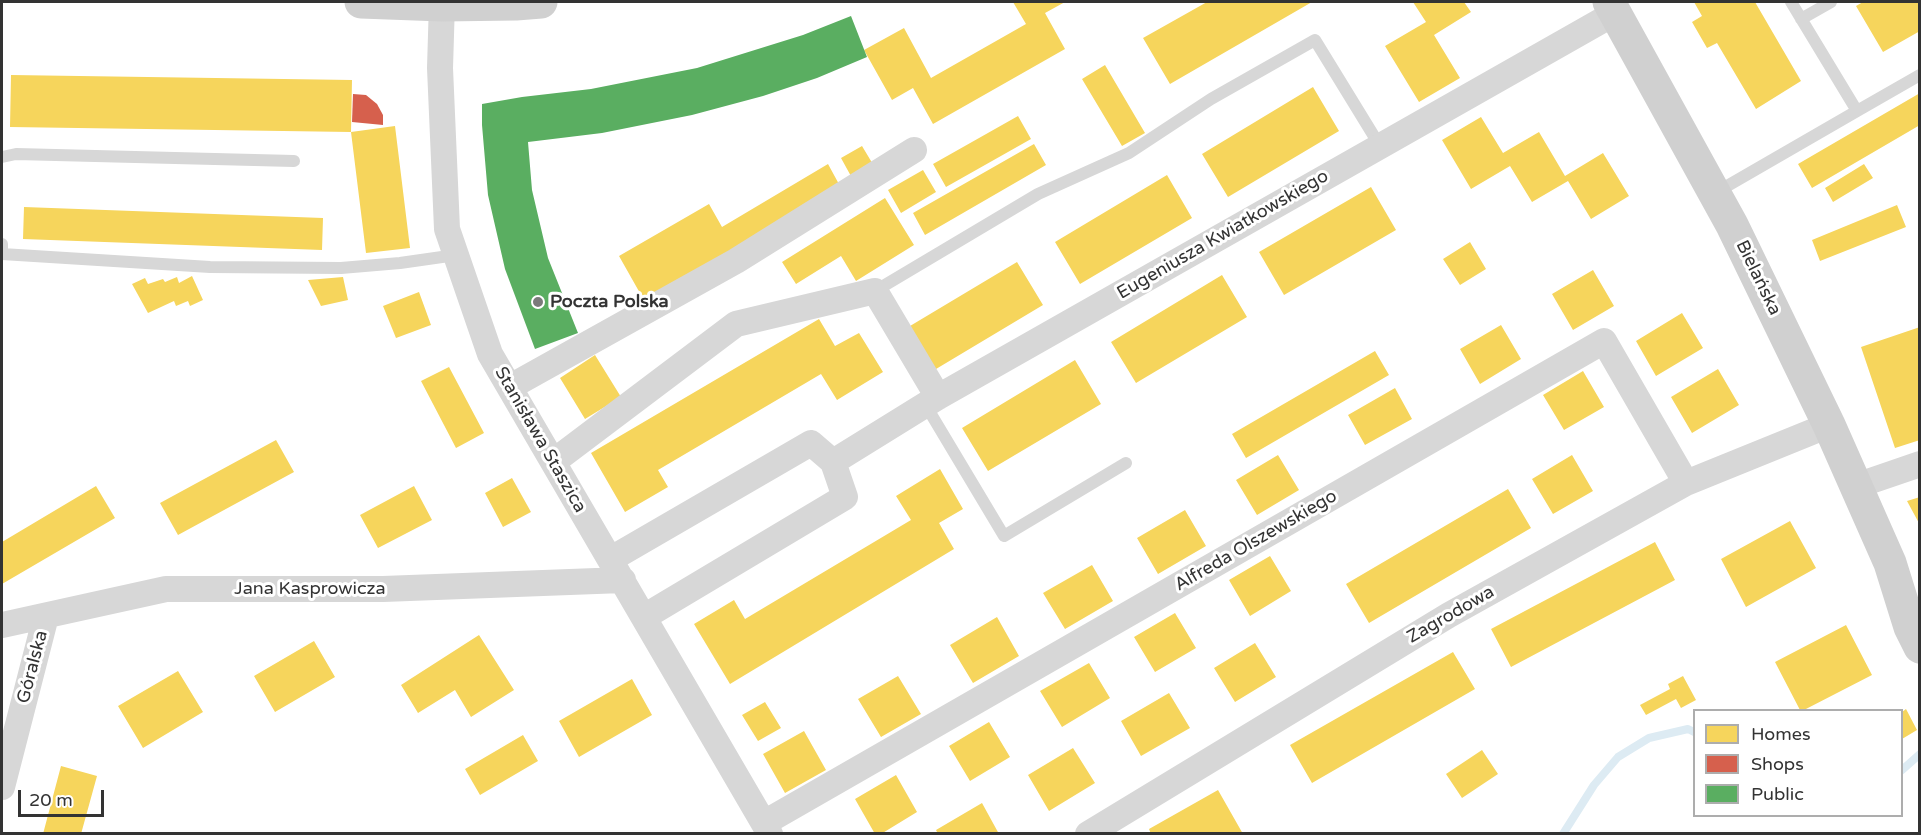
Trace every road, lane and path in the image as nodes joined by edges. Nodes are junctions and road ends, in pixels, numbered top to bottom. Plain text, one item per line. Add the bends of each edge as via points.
1 (361, 2) edge
2 (541, 2) edge
3 (1791, 2) edge
4 (1831, 2) edge
5 (442, 3) edge
6 (1612, 7) edge
7 (1801, 19) junction
8 (1920, 75) edge
9 (1857, 111) junction
10 (1380, 146) junction
11 (914, 150) dead end
12 (2, 157) edge
13 (294, 161) dead end
14 (1715, 193) junction
15 (2, 244) edge
16 (456, 255) junction
17 (875, 291) junction
18 (510, 387) junction
19 (932, 400) junction
20 (1829, 424) junction
21 (553, 462) junction
22 (832, 462) junction
23 (1126, 463) dead end
24 (1920, 464) edge
25 (1686, 483) junction
26 (1856, 486) junction
27 (1890, 563) junction
28 (617, 570) junction
29 (1920, 604) edge
30 (46, 616) junction
31 (644, 617) junction
32 (2, 625) edge
33 (1920, 647) edge
34 (2, 787) edge
35 (767, 828) edge
36 (1088, 834) edge

1 - 5 street
2 - 5 street
3 - 7 lane
4 - 7 lane
5 - 16 street, Stanisława Staszica via 440,68 447,229
6 - 10 street, Eugeniusza Kwiatkowskiego
6 - 14 street, Bielańska
7 - 9 lane
8 - 9 lane
9 - 14 lane
10 - 17 lane via 1315,40 1211,99 1129,153 1038,194
10 - 19 street, Eugeniusza Kwiatkowskiego
11 - 18 street via 736,261
12 - 13 lane via 16,154
14 - 20 street, Bielańska
15 - 16 lane via 2,254 210,267 341,268
16 - 18 street, Stanisława Staszica via 490,354
17 - 19 street
17 - 21 street via 736,324
18 - 21 street, Stanisława Staszica
19 - 22 street, Eugeniusza Kwiatkowskiego
19 - 23 lane via 1004,536
20 - 25 street, Zagrodowa
20 - 26 street, Bielańska
21 - 28 street, Stanisława Staszica
22 - 28 street via 811,443
22 - 31 street via 845,497
24 - 26 street
25 - 35 street, Alfreda Olszewskiego via 1604,341
25 - 36 street, Zagrodowa via 1449,615
26 - 27 street, Bielańska
27 - 29 street, Bielańska
27 - 33 street, Bielańska
28 - 30 street, Jana Kasprowicza via 383,589 166,589
28 - 31 street, Stanisława Staszica
30 - 32 street, Jana Kasprowicza
30 - 34 street, Góralska
31 - 35 street, Stanisława Staszica

